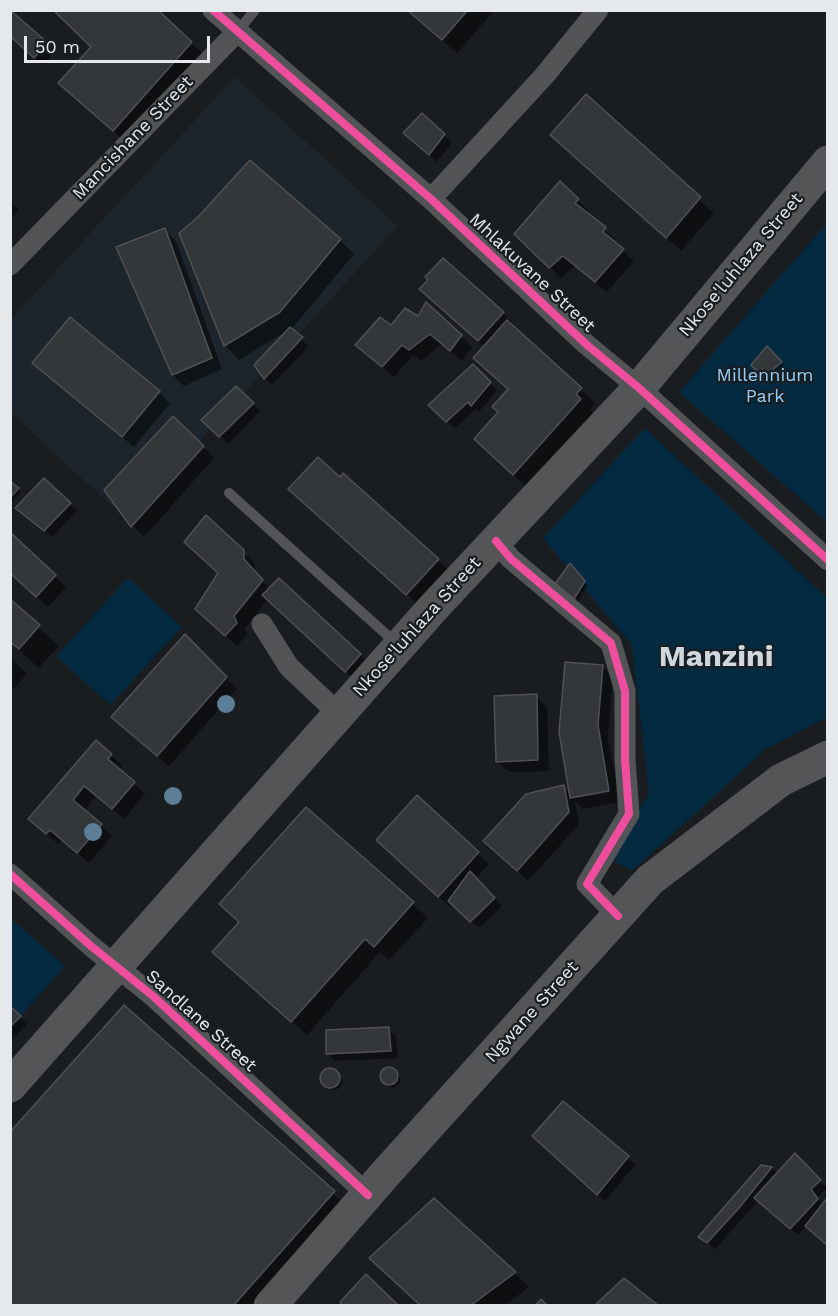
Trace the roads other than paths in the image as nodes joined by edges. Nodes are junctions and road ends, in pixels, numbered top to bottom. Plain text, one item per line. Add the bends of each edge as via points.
1 (213, 10) edge
2 (255, 10) edge
3 (598, 10) edge
4 (237, 32) junction
5 (824, 165) edge
6 (431, 199) junction
7 (10, 265) edge
8 (639, 388) junction
9 (229, 493) dead end
10 (496, 541) junction
11 (828, 560) edge
12 (262, 624) dead end
13 (399, 646) junction
14 (339, 714) junction
15 (828, 757) edge
16 (10, 874) edge
17 (618, 916) junction
18 (116, 966) junction
19 (10, 1086) edge
20 (368, 1195) junction
21 (270, 1305) edge

1 - 4 street, Mhlakuvane Street
2 - 4 lane, Mancishane Street
3 - 6 street via 544,76
4 - 6 street, Mhlakuvane Street
4 - 7 street, Mancishane Street
5 - 8 main road, Nkose'luhlaza Street
6 - 8 street, Mhlakuvane Street via 587,345
8 - 10 main road, Nkose'luhlaza Street
8 - 11 street, Mhlakuvane Street
9 - 13 lane
10 - 13 main road, Nkose'luhlaza Street
10 - 17 street via 611,643 625,691 629,814 587,884
12 - 14 street via 289,667
13 - 14 main road, Nkose'luhlaza Street
14 - 18 main road, Nkose'luhlaza Street
15 - 17 main road, Ngwane Street via 781,780 650,880
16 - 18 street, Sandlane Street
17 - 20 main road, Ngwane Street
18 - 19 main road, Nkose'luhlaza Street
18 - 20 street, Sandlane Street
20 - 21 main road, Ngwane Street

